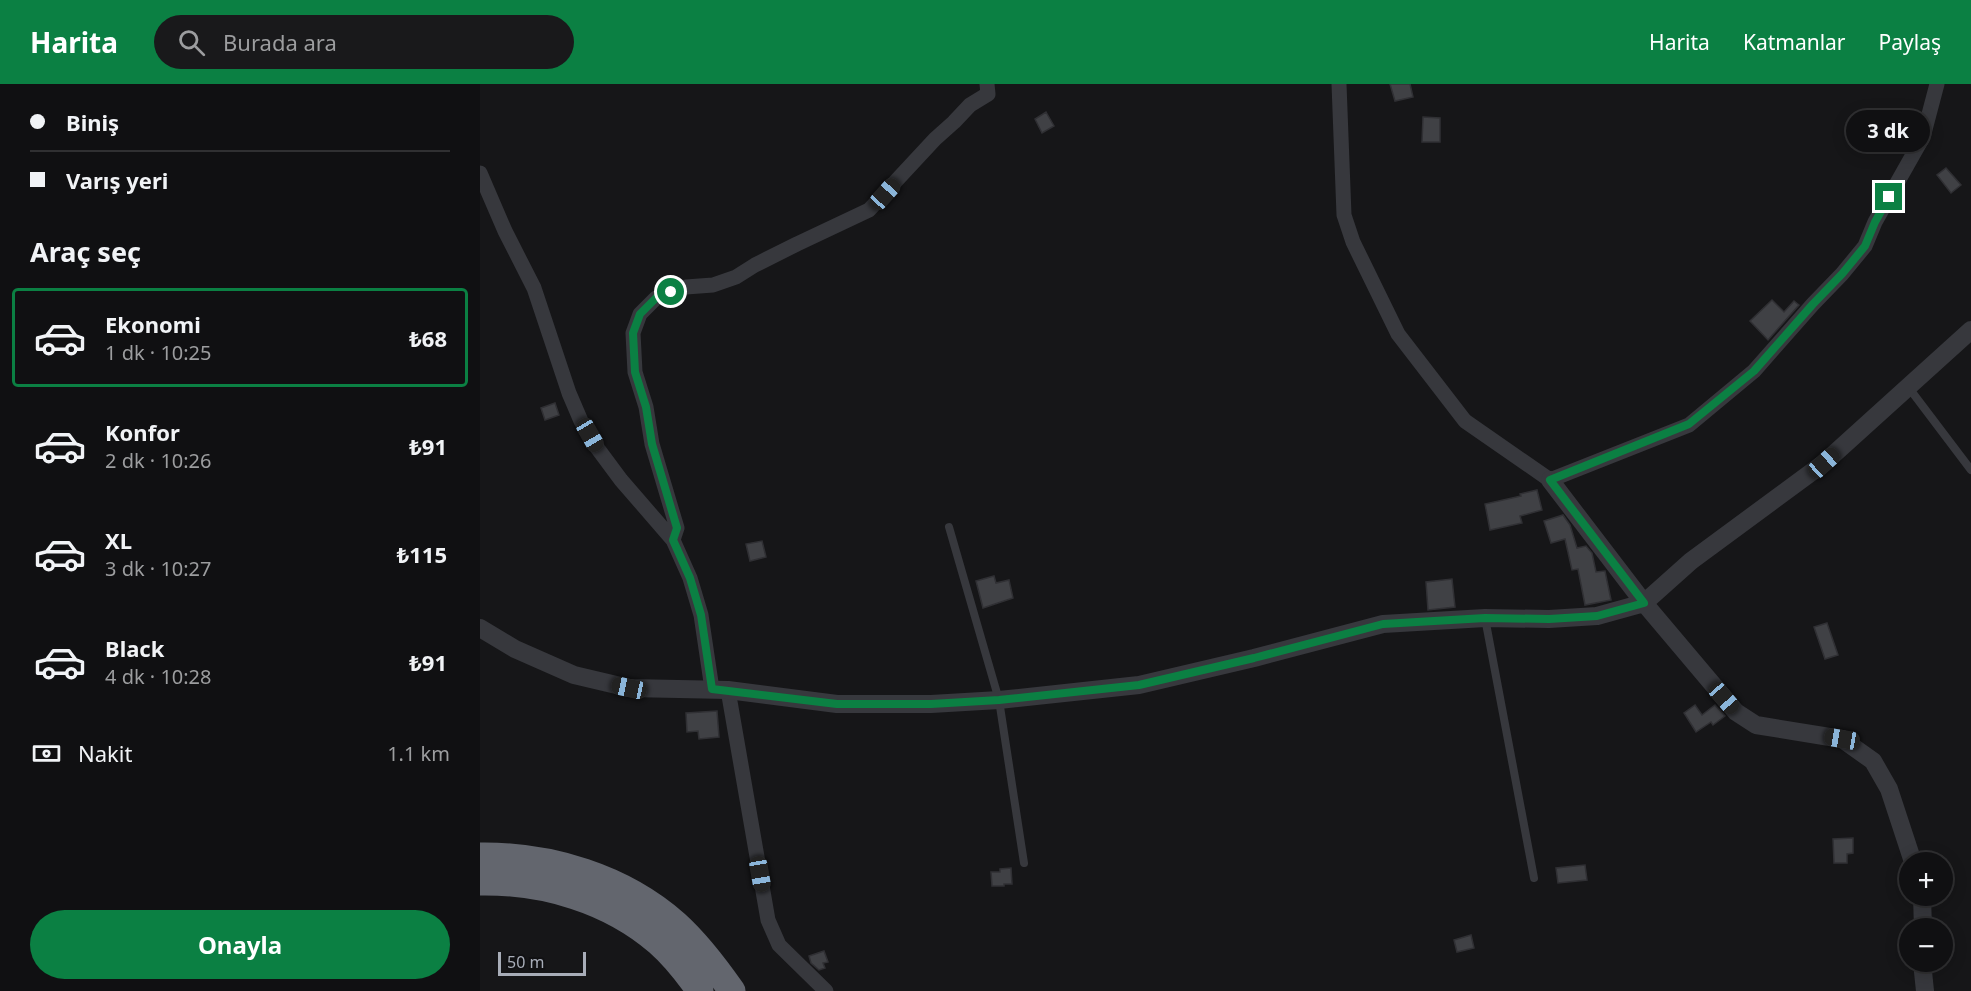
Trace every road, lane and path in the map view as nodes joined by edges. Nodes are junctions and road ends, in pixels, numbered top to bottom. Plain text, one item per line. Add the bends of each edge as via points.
1 (987, 84) edge
2 (1339, 84) edge
3 (1936, 84) edge
4 (480, 173) edge
5 (1971, 330) edge
6 (1908, 387) junction
7 (1971, 470) edge
8 (1550, 480) junction
9 (949, 527) dead end
10 (673, 540) junction
11 (1644, 603) junction
12 (1485, 618) junction
13 (480, 628) edge
14 (720, 690) junction
15 (999, 700) junction
16 (1909, 852) edge
17 (480, 856) edge
18 (1024, 862) dead end
19 (1534, 878) dead end
20 (480, 882) edge
21 (1923, 972) edge
22 (700, 991) edge
23 (732, 991) edge
24 (826, 991) edge
25 (1925, 991) edge

1 - 10 street via 988,94 970,105 935,139 869,210 735,277 656,298 640,314 633,333 635,372 677,528
2 - 8 street via 1344,215 1398,334 1465,421
3 - 8 street via 1923,137 1865,246 1754,371 1689,424
4 - 10 street via 534,288 581,421 597,449
5 - 6 street
6 - 7 lane
6 - 11 street via 1824,463 1691,561
8 - 11 street
9 - 15 lane
10 - 14 street via 690,578
11 - 12 street via 1597,616
11 - 16 street via 1736,712 1756,725 1842,739 1873,761 1889,789
12 - 15 street via 1383,624 1139,685
12 - 19 lane
13 - 14 street via 515,650 574,675 629,688
14 - 15 street via 837,704
14 - 24 street via 768,920 779,945
15 - 18 lane
17 - 23 highway via 556,864 601,878 632,894 676,924
20 - 22 highway via 551,888 591,901 659,943
21 - 25 street

